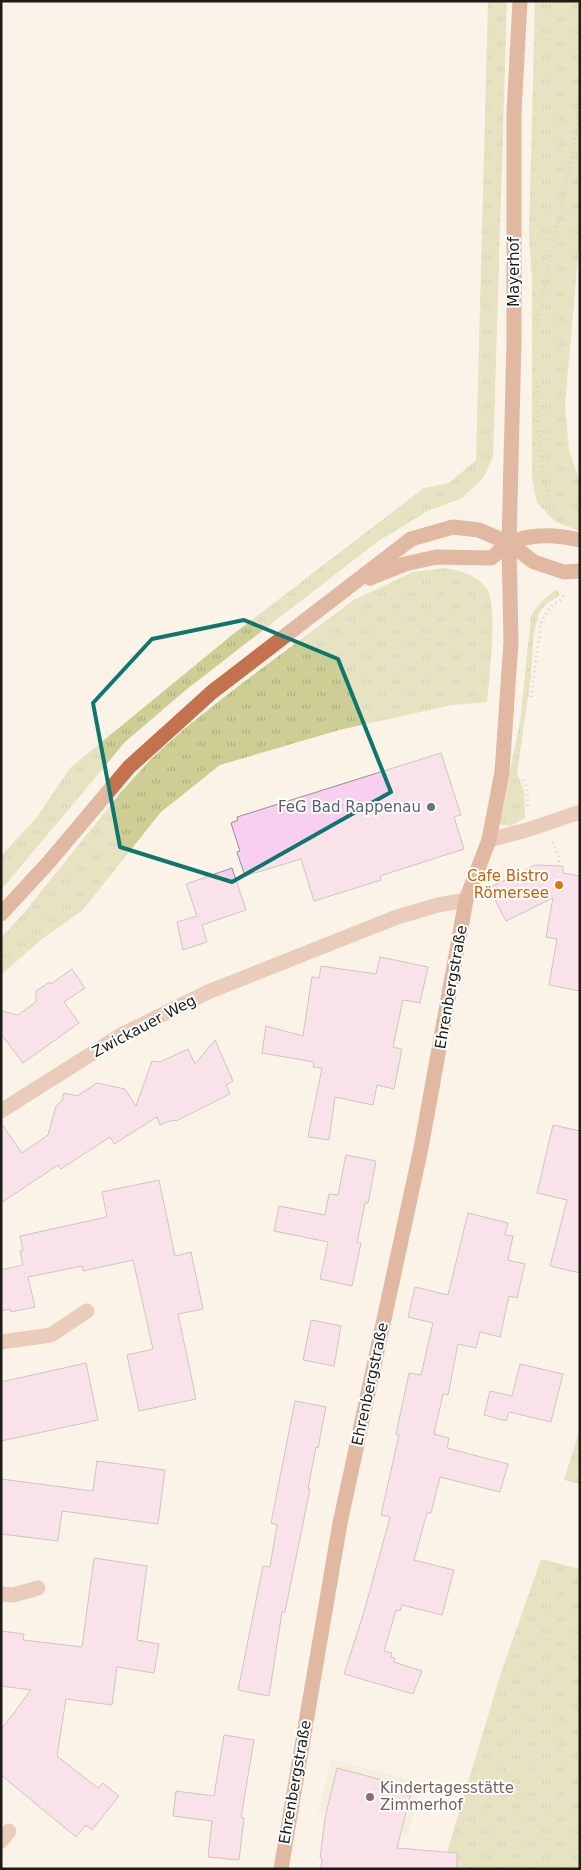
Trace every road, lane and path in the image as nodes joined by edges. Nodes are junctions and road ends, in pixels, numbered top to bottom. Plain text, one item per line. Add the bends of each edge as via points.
1 (520, 1) edge
2 (580, 82) edge
3 (537, 326) dead end
4 (536, 372) dead end
5 (558, 536) junction
6 (580, 540) edge
7 (509, 543) junction
8 (580, 571) edge
9 (564, 572) junction
10 (352, 585) junction
11 (530, 703) dead end
12 (523, 776) dead end
13 (580, 812) edge
14 (527, 830) junction
15 (489, 840) junction
16 (466, 900) junction
17 (1, 914) edge
18 (266, 969) joint
19 (1, 1111) edge
20 (88, 1311) dead end
21 (1, 1342) edge
22 (38, 1588) dead end
23 (1, 1594) edge
24 (281, 1869) edge

1 - 7 street, Mayerhof via 514,113 514,339
2 - 3 path via 576,137
4 - 5 path via 543,475
5 - 6 street
5 - 7 street via 530,537
7 - 9 street via 534,562
7 - 10 street via 491,558 436,557 404,564
7 - 10 street via 479,530 453,527 411,539
7 - 15 street, Ehrenbergstraße via 511,642 505,735 502,772
8 - 9 street
9 - 11 path via 563,598 550,607 541,623
10 - 17 street via 212,692 129,767
12 - 14 path via 527,791
13 - 14 street
14 - 15 street
15 - 16 street, Ehrenbergstraße
16 - 18 street, Ehrenbergstraße via 438,904 398,916
16 - 24 street, Ehrenbergstraße via 421,1148 340,1523
18 - 19 street, Zwickauer Weg via 208,992 121,1035
20 - 21 street via 50,1334
22 - 23 street via 14,1595

